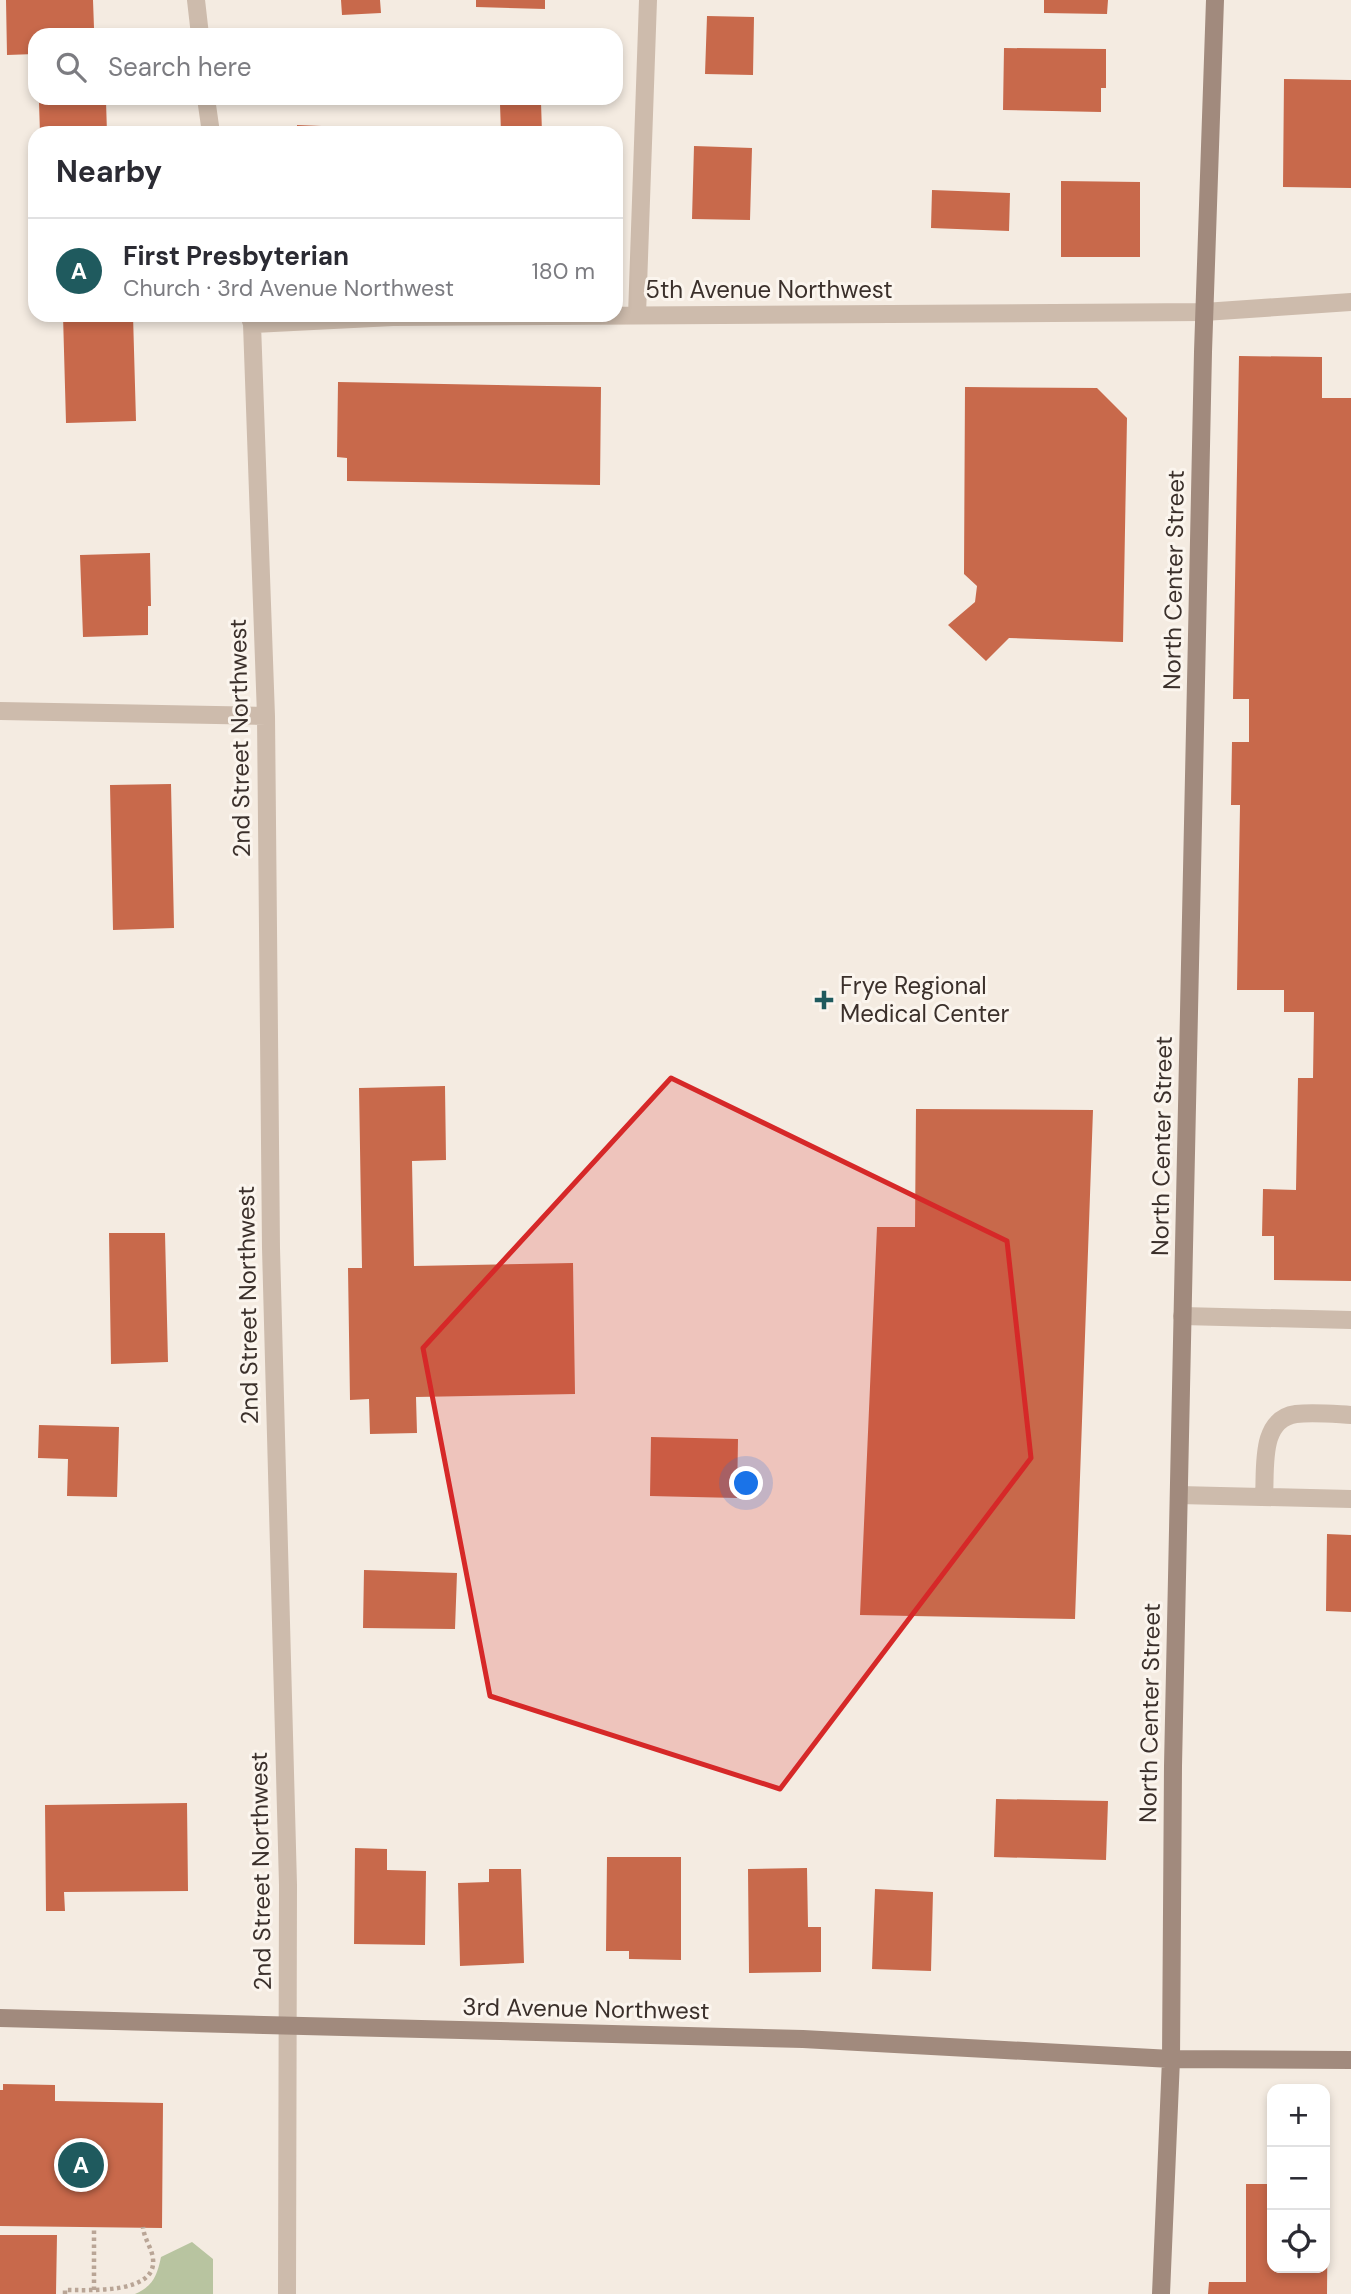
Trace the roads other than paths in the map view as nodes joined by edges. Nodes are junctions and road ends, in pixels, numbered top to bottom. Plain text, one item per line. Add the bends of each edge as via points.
1 (197, 0) edge
2 (648, 0) edge
3 (1215, 0) edge
4 (199, 28) edge
5 (207, 105) edge
6 (210, 126) edge
7 (1351, 302) edge
8 (1204, 312) junction
9 (623, 315) edge
10 (637, 315) junction
11 (250, 322) edge
12 (0, 710) edge
13 (266, 716) junction
14 (1182, 1316) junction
15 (1351, 1320) edge
16 (1351, 1415) edge
17 (1179, 1495) junction
18 (1264, 1497) junction
19 (1351, 1499) edge
20 (0, 2018) edge
21 (286, 2024) junction
22 (1171, 2059) junction
23 (1351, 2060) edge
24 (287, 2294) edge
25 (1161, 2294) edge

1 - 4 street
2 - 10 street
3 - 8 street, North Center Street
5 - 6 street
7 - 8 street, 5th Avenue Northwest
8 - 10 street, 5th Avenue Northwest
8 - 14 street, North Center Street
9 - 10 street, 5th Avenue Northwest
11 - 13 street, 2nd Street Northwest
12 - 13 street
13 - 21 street, 2nd Street Northwest via 271,1248 288,1885
14 - 15 street
14 - 17 street, North Center Street
16 - 18 street via 1283,1418 1267,1443
17 - 18 street
17 - 22 street, North Center Street
18 - 19 street
20 - 21 street, 3rd Avenue Northwest
21 - 22 street, 3rd Avenue Northwest via 803,2039
21 - 24 street, 2nd Street Northwest
22 - 23 street, 3rd Avenue Northwest
22 - 25 street, North Center Street

